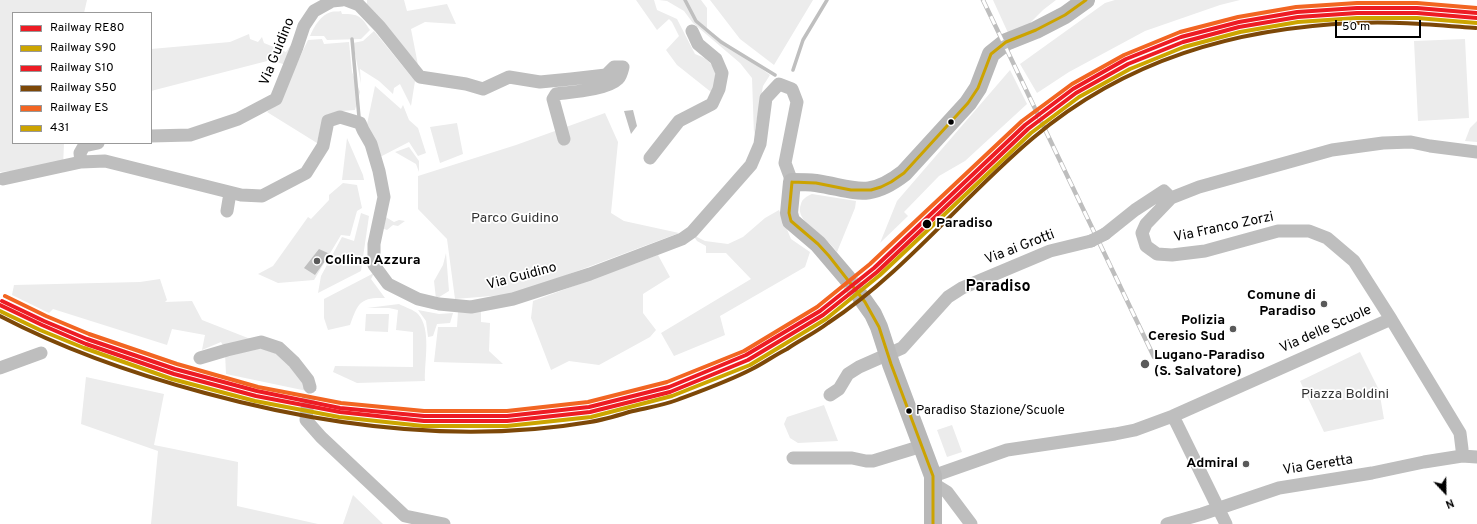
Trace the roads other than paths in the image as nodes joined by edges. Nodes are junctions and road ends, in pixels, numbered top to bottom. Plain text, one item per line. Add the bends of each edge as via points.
1 (342, 0) edge
2 (346, 0) edge
3 (1086, 0) edge
4 (692, 31) dead end
5 (152, 136) edge
6 (564, 139) dead end
7 (93, 144) edge
8 (1477, 152) edge
9 (650, 158) dead end
10 (81, 162) junction
11 (3, 179) dead end
12 (792, 182) junction
13 (230, 193) junction
14 (1172, 198) junction
15 (227, 211) dead end
16 (847, 278) tunnel mouth
17 (861, 297) tunnel mouth
18 (1391, 319) junction
19 (41, 353) dead end
20 (889, 355) junction
21 (200, 358) dead end
22 (0, 368) edge
23 (310, 387) tunnel mouth
24 (830, 395) dead end
25 (307, 410) tunnel mouth
26 (1173, 416) junction
27 (922, 446) junction
28 (1462, 456) junction
29 (1477, 457) edge
30 (793, 458) dead end
31 (933, 480) junction
32 (1218, 508) junction
33 (444, 524) edge
34 (933, 524) edge
35 (971, 524) edge
36 (1167, 524) edge
37 (1226, 524) edge

1 - 5 street, Via Guidino via 332,1 314,11 304,26 276,99 238,119 190,135
2 - 6 street via 359,5 420,77 483,89 509,77 540,82 606,75 614,67 623,67 619,78 610,85 556,94 553,100
3 - 12 street via 1065,15 1006,42 991,54 978,88 968,103 896,180 879,188 857,192
4 - 9 street via 698,44 716,59 722,73 719,89 712,104 679,121
7 - 10 street via 84,146 80,153
8 - 14 street, Via Franco Zorzi via 1411,142 1332,150 1199,187
10 - 11 street, Via Guidino
10 - 13 street, Via Guidino via 104,160
12 - 13 street, Via Guidino via 785,163 797,102 792,89 779,84 766,98 760,144 751,165 692,232 682,239 590,274 514,299 470,307 418,299 388,284 374,265 374,244 384,197 371,144 360,123 340,117 328,121 323,146 306,173 262,196
12 - 16 street via 789,213 791,221 818,244
13 - 15 street
14 - 18 street, Via Franco Zorzi via 1146,224 1142,233 1146,246 1156,254 1205,251 1278,231 1309,231 1327,238 1354,261
14 - 20 street, Via ai Grotti, bridge via 1164,191 1105,234 1091,241 1050,251 962,288 948,297 902,348
17 - 20 street via 876,321
18 - 26 street, Via delle Scuole
18 - 28 street, Via Franco Zorzi via 1460,433
19 - 22 street
20 - 24 street, Via ai Grotti via 848,374 839,389
20 - 27 street
21 - 23 street via 260,342 279,348 294,362 308,380
25 - 33 street via 306,420 320,437 405,516
26 - 31 street, Via delle Scuole via 1135,430 1007,450
26 - 32 street
27 - 30 street via 873,461 852,458
27 - 31 street
28 - 29 street, Via Geretta
28 - 32 street, Via Geretta via 1279,488
31 - 34 street
31 - 35 street via 947,492
32 - 36 street, Via Geretta
32 - 37 street

